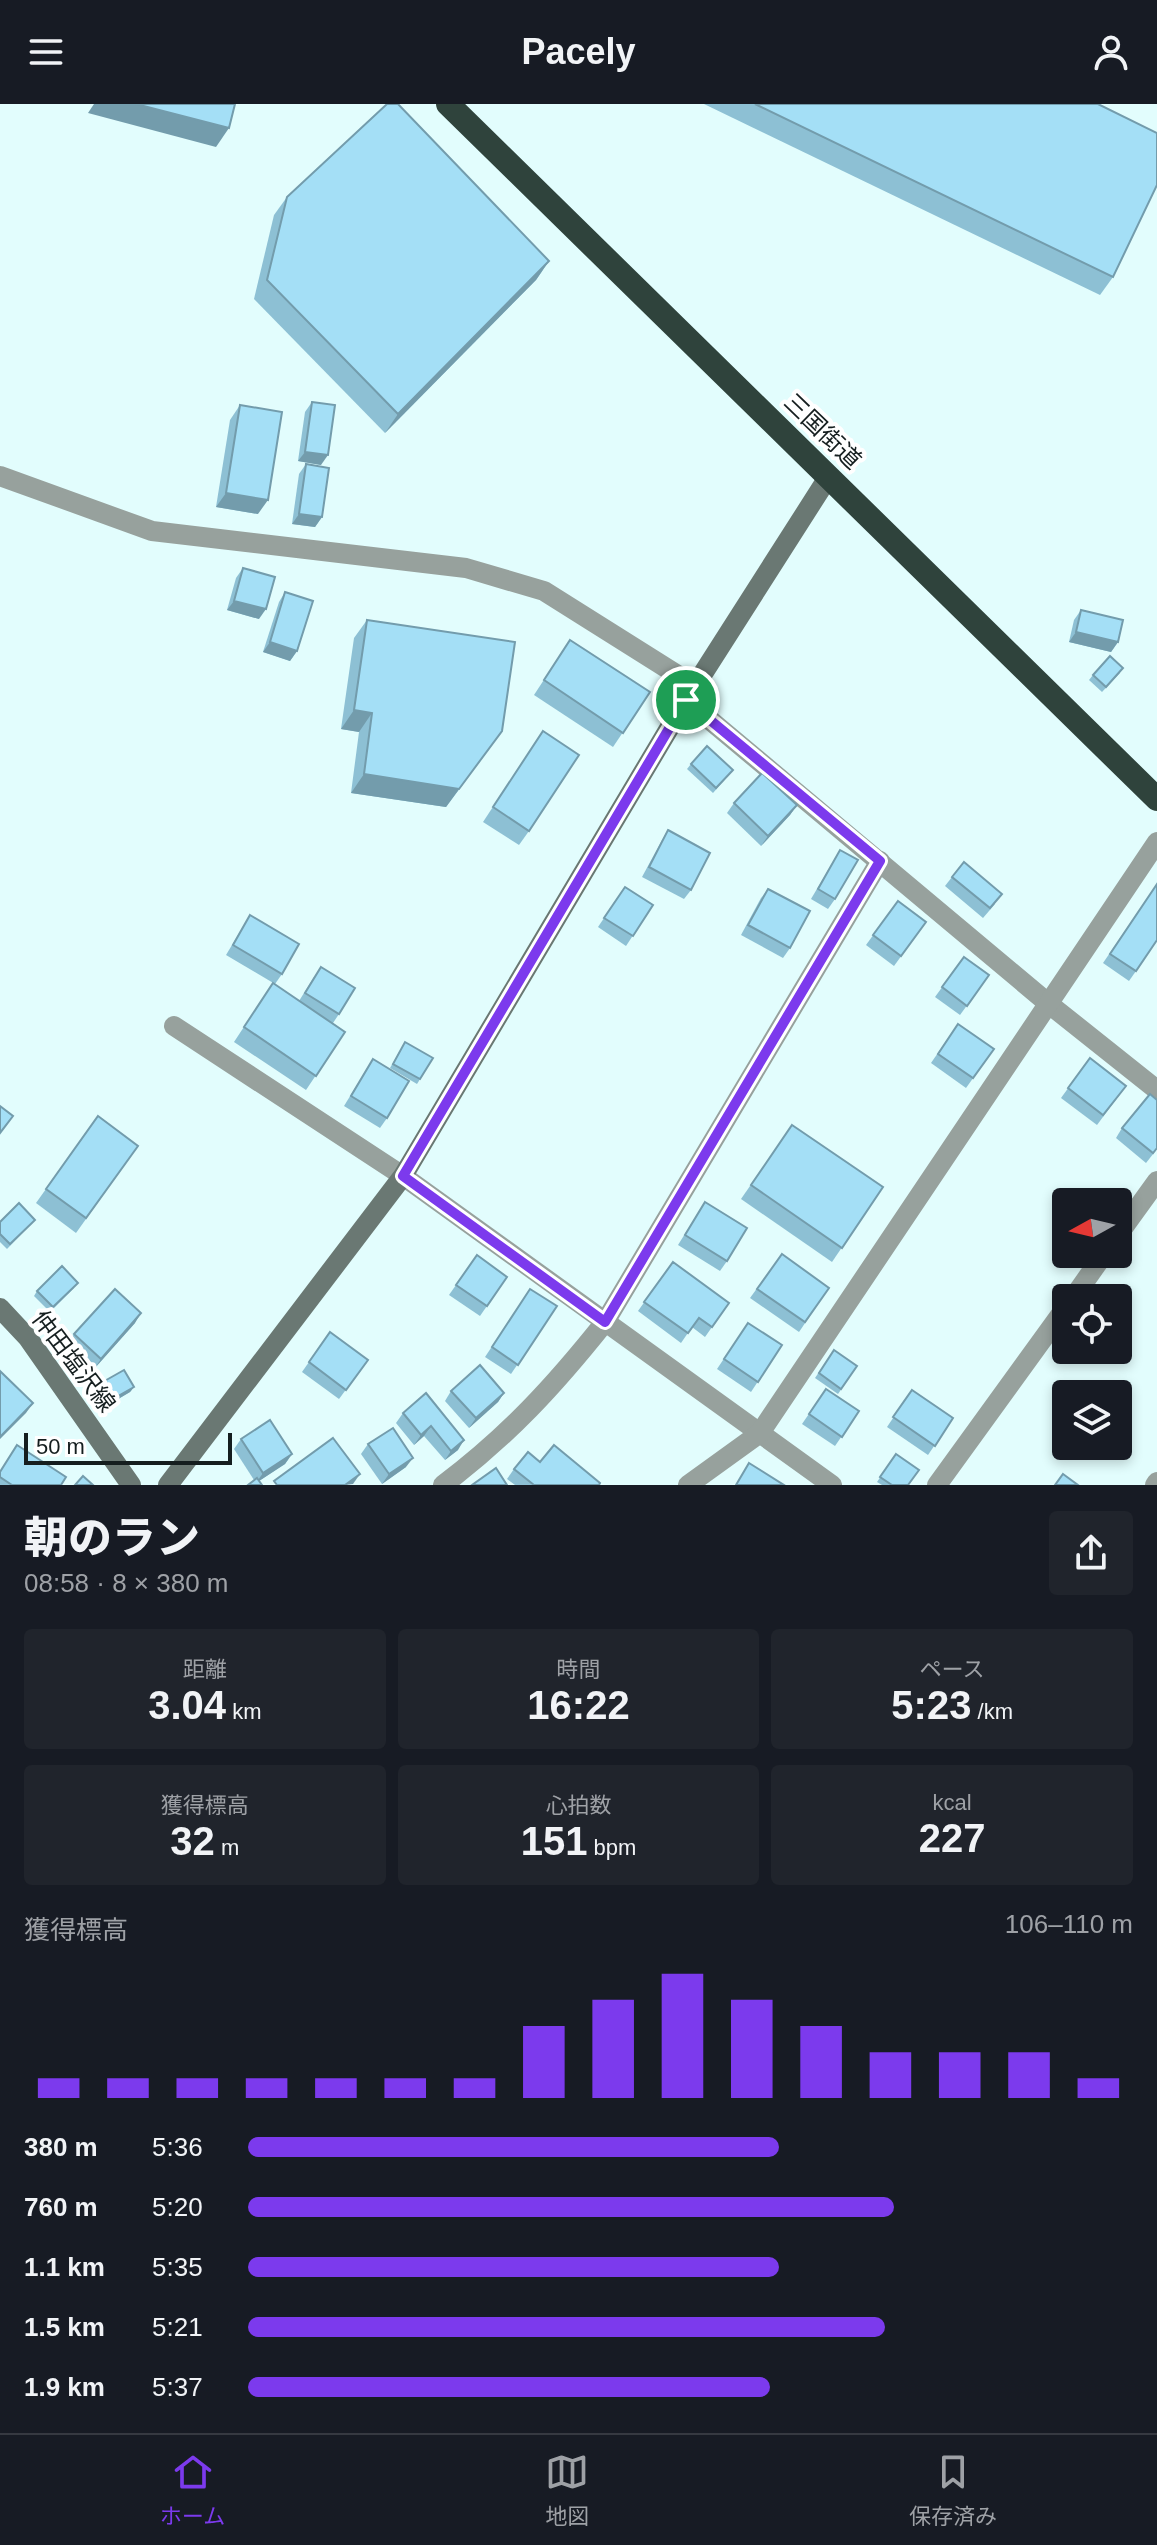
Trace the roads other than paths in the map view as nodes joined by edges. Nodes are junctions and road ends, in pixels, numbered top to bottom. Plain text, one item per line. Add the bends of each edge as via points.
1 (448, 104) edge
2 (0, 476) edge
3 (829, 476) junction
4 (690, 693) junction
5 (1157, 799) edge
6 (1157, 842) edge
7 (880, 861) junction
8 (1049, 1004) junction
9 (174, 1026) dead end
10 (1157, 1090) edge
11 (403, 1176) junction
12 (1157, 1181) edge
13 (1132, 1216) edge
14 (0, 1308) edge
15 (605, 1322) junction
16 (1052, 1326) edge
17 (760, 1433) junction
18 (131, 1485) edge
19 (168, 1485) edge
20 (443, 1485) edge
21 (688, 1485) edge
22 (832, 1485) edge
23 (937, 1485) edge

1 - 3 highway, 三国街道
2 - 4 street via 152,531 466,568 544,591
3 - 4 street
3 - 5 highway, 三国街道
4 - 7 street
4 - 11 street
6 - 8 street
7 - 8 street
7 - 15 street
8 - 10 street
8 - 17 street
9 - 11 street
11 - 15 street
11 - 19 street
12 - 13 street
14 - 18 street, 仲田塩沢線 via 28,1338
15 - 17 street
15 - 20 street via 557,1383 488,1451
16 - 23 street
17 - 21 street
17 - 22 street

